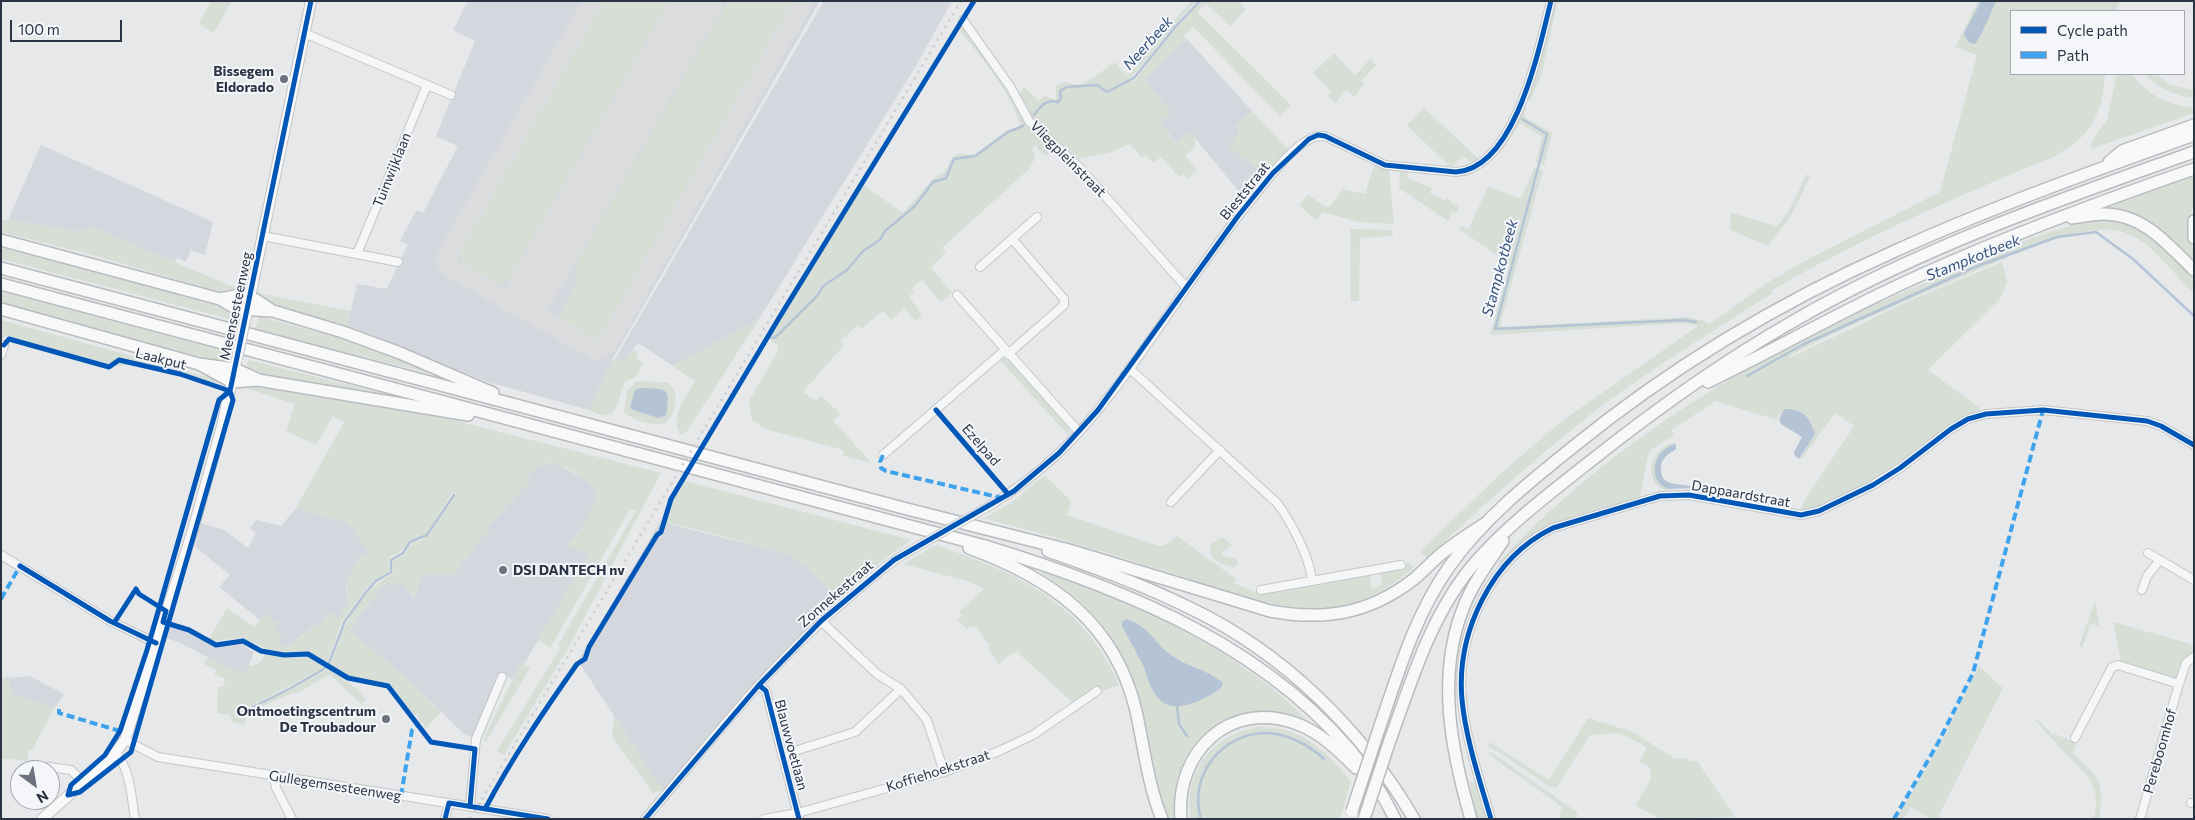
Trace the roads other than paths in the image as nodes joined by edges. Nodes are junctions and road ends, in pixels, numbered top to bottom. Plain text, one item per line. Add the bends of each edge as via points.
1 (1551, 1) edge
2 (309, 2) edge
3 (963, 20) dead end
4 (304, 33) junction
5 (427, 85) junction
6 (451, 95) dead end
7 (2194, 125) edge
8 (2194, 135) edge
9 (2194, 152) edge
10 (2101, 168) junction
11 (2194, 169) edge
12 (1037, 217) dead end
13 (2050, 221) junction
14 (2194, 221) edge
15 (263, 236) junction
16 (2194, 238) edge
17 (1, 240) edge
18 (1013, 240) junction
19 (357, 254) junction
20 (398, 262) dead end
21 (980, 267) dead end
22 (1, 268) edge
23 (2194, 270) edge
24 (1, 284) edge
25 (1186, 287) junction
26 (957, 294) dead end
27 (250, 296) junction
28 (220, 299) junction
29 (1, 308) edge
30 (273, 311) junction
31 (246, 315) junction
32 (4, 345) dead end
33 (1007, 352) junction
34 (1, 356) edge
35 (199, 364) junction
36 (236, 364) junction
37 (1128, 368) junction
38 (258, 380) junction
39 (232, 382) junction
40 (1677, 397) junction
41 (528, 408) junction
42 (517, 422) junction
43 (1079, 432) junction
44 (2194, 445) edge
45 (1220, 450) junction
46 (883, 455) dead end
47 (1171, 502) dead end
48 (887, 521) junction
49 (1486, 523) junction
50 (1511, 528) junction
51 (992, 531) junction
52 (2148, 553) dead end
53 (1, 555) edge
54 (2160, 560) junction
55 (1401, 565) dead end
56 (2194, 580) edge
57 (1312, 581) junction
58 (1262, 590) dead end
59 (2142, 590) dead end
60 (821, 621) junction
61 (156, 642) junction
62 (2194, 657) edge
63 (502, 678) dead end
64 (2179, 684) junction
65 (758, 685) junction
66 (901, 689) junction
67 (1097, 691) dead end
68 (2075, 738) dead end
69 (125, 740) junction
70 (116, 753) junction
71 (782, 755) junction
72 (60, 768) edge
73 (944, 772) junction
74 (274, 776) junction
75 (83, 782) junction
76 (449, 804) junction
77 (470, 806) junction
78 (1350, 815) edge
79 (798, 816) edge
80 (1395, 818) edge
81 (42, 819) edge
82 (135, 819) edge
83 (292, 819) edge
84 (445, 819) edge
85 (548, 819) edge
86 (645, 819) edge
87 (764, 819) edge
88 (1162, 819) edge
89 (1181, 819) edge
90 (1364, 819) edge
91 (1414, 819) edge
92 (1471, 819) edge
93 (1491, 819) edge
94 (2140, 819) edge

1 - 25 street, Bieststraat via 1528,87 1518,111 1500,142 1476,167 1456,172 1385,165 1325,136 1309,139 1273,173
2 - 4 main road, Meensesteenweg
3 - 25 street, Vliegpleinstraat via 1011,88 1029,120 1081,169
4 - 5 street
4 - 15 main road, Meensesteenweg
5 - 6 street
5 - 19 street, Tuinwijklaan
7 - 10 highway via 2122,151
8 - 10 highway
9 - 40 highway via 2071,196 1877,277 1793,321
10 - 49 highway via 1895,250 1782,308 1642,394 1540,474
11 - 13 highway
12 - 18 street
13 - 23 highway via 2102,214 2135,219 2170,244
13 - 40 highway via 1897,286
14 - 16 highway
15 - 19 street
15 - 27 main road, Meensesteenweg
17 - 28 highway
18 - 21 street
18 - 33 street via 1064,299 1064,306
19 - 20 street
22 - 41 highway
24 - 42 highway
25 - 37 street, Bieststraat
26 - 33 street
27 - 28 highway
27 - 30 highway
27 - 31 main road, Meensesteenweg
28 - 31 highway
29 - 35 highway
30 - 31 highway
30 - 41 highway via 400,353
31 - 36 main road, Meensesteenweg, bridge
32 - 34 street
33 - 43 street
33 - 46 street
35 - 36 highway
35 - 39 highway
36 - 38 highway
36 - 39 main road, Meensesteenweg
37 - 43 street, Bieststraat
37 - 45 street
38 - 39 highway
38 - 42 highway
39 - 61 main road, Meensesteenweg via 192,530
40 - 50 highway via 1605,450
41 - 51 highway
42 - 48 highway
43 - 60 street, Zonnekestraat, bridge via 1053,459 1014,490 884,567
44 - 93 street, Dappaardstraat via 2147,421 2043,410 1986,414 1950,429 1873,485 1819,511 1801,515 1674,495 1651,499 1541,534 1513,557 1494,579 1482,600 1465,648 1462,700
45 - 47 street
45 - 57 street via 1283,511 1310,566
48 - 80 highway via 985,546 1062,572 1133,599 1217,640 1274,678 1322,720 1366,770
48 - 88 highway via 980,552 1025,572 1060,593 1095,626 1116,658 1130,690
49 - 51 highway via 1381,600 1358,610 1313,616 1270,611 1069,550
49 - 78 highway, bridge via 1449,567 1422,612
50 - 90 highway, bridge via 1465,575 1437,619 1425,643
50 - 92 highway via 1477,579 1464,606 1451,654 1448,704
51 - 91 highway via 1128,580 1182,604 1256,648 1282,666 1349,729 1382,769
52 - 54 street
53 - 61 street via 114,623
54 - 56 street
54 - 59 street via 2147,576
55 - 57 street
57 - 58 street
60 - 65 street, Zonnekestraat
60 - 66 street via 877,674
61 - 69 main road
62 - 64 street, Pereboomhof via 2186,662
63 - 77 street via 476,740
64 - 68 street via 2118,665 2112,667
64 - 94 street, Pereboomhof
65 - 71 street, Blauwvoetlaan via 766,691
65 - 86 street, Zonnekestraat
66 - 71 street via 855,732
66 - 73 street via 927,720
67 - 73 street, Koffiehoekstraat via 1033,735
69 - 70 main road
69 - 74 street, Gullegemsesteenweg via 158,757
70 - 75 main road
70 - 82 street via 127,771
71 - 79 street, Blauwvoetlaan
72 - 75 street via 71,770
73 - 79 street, Koffiehoekstraat
74 - 76 street, Gullegemsesteenweg
74 - 83 street via 276,788
75 - 81 main road
76 - 77 street, Gullegemsesteenweg
76 - 84 street
77 - 85 street, Gullegemsesteenweg
79 - 87 street, Koffiehoekstraat
80 - 89 highway via 1356,768 1324,738 1295,723 1261,718 1245,720 1214,734 1194,755 1183,780

